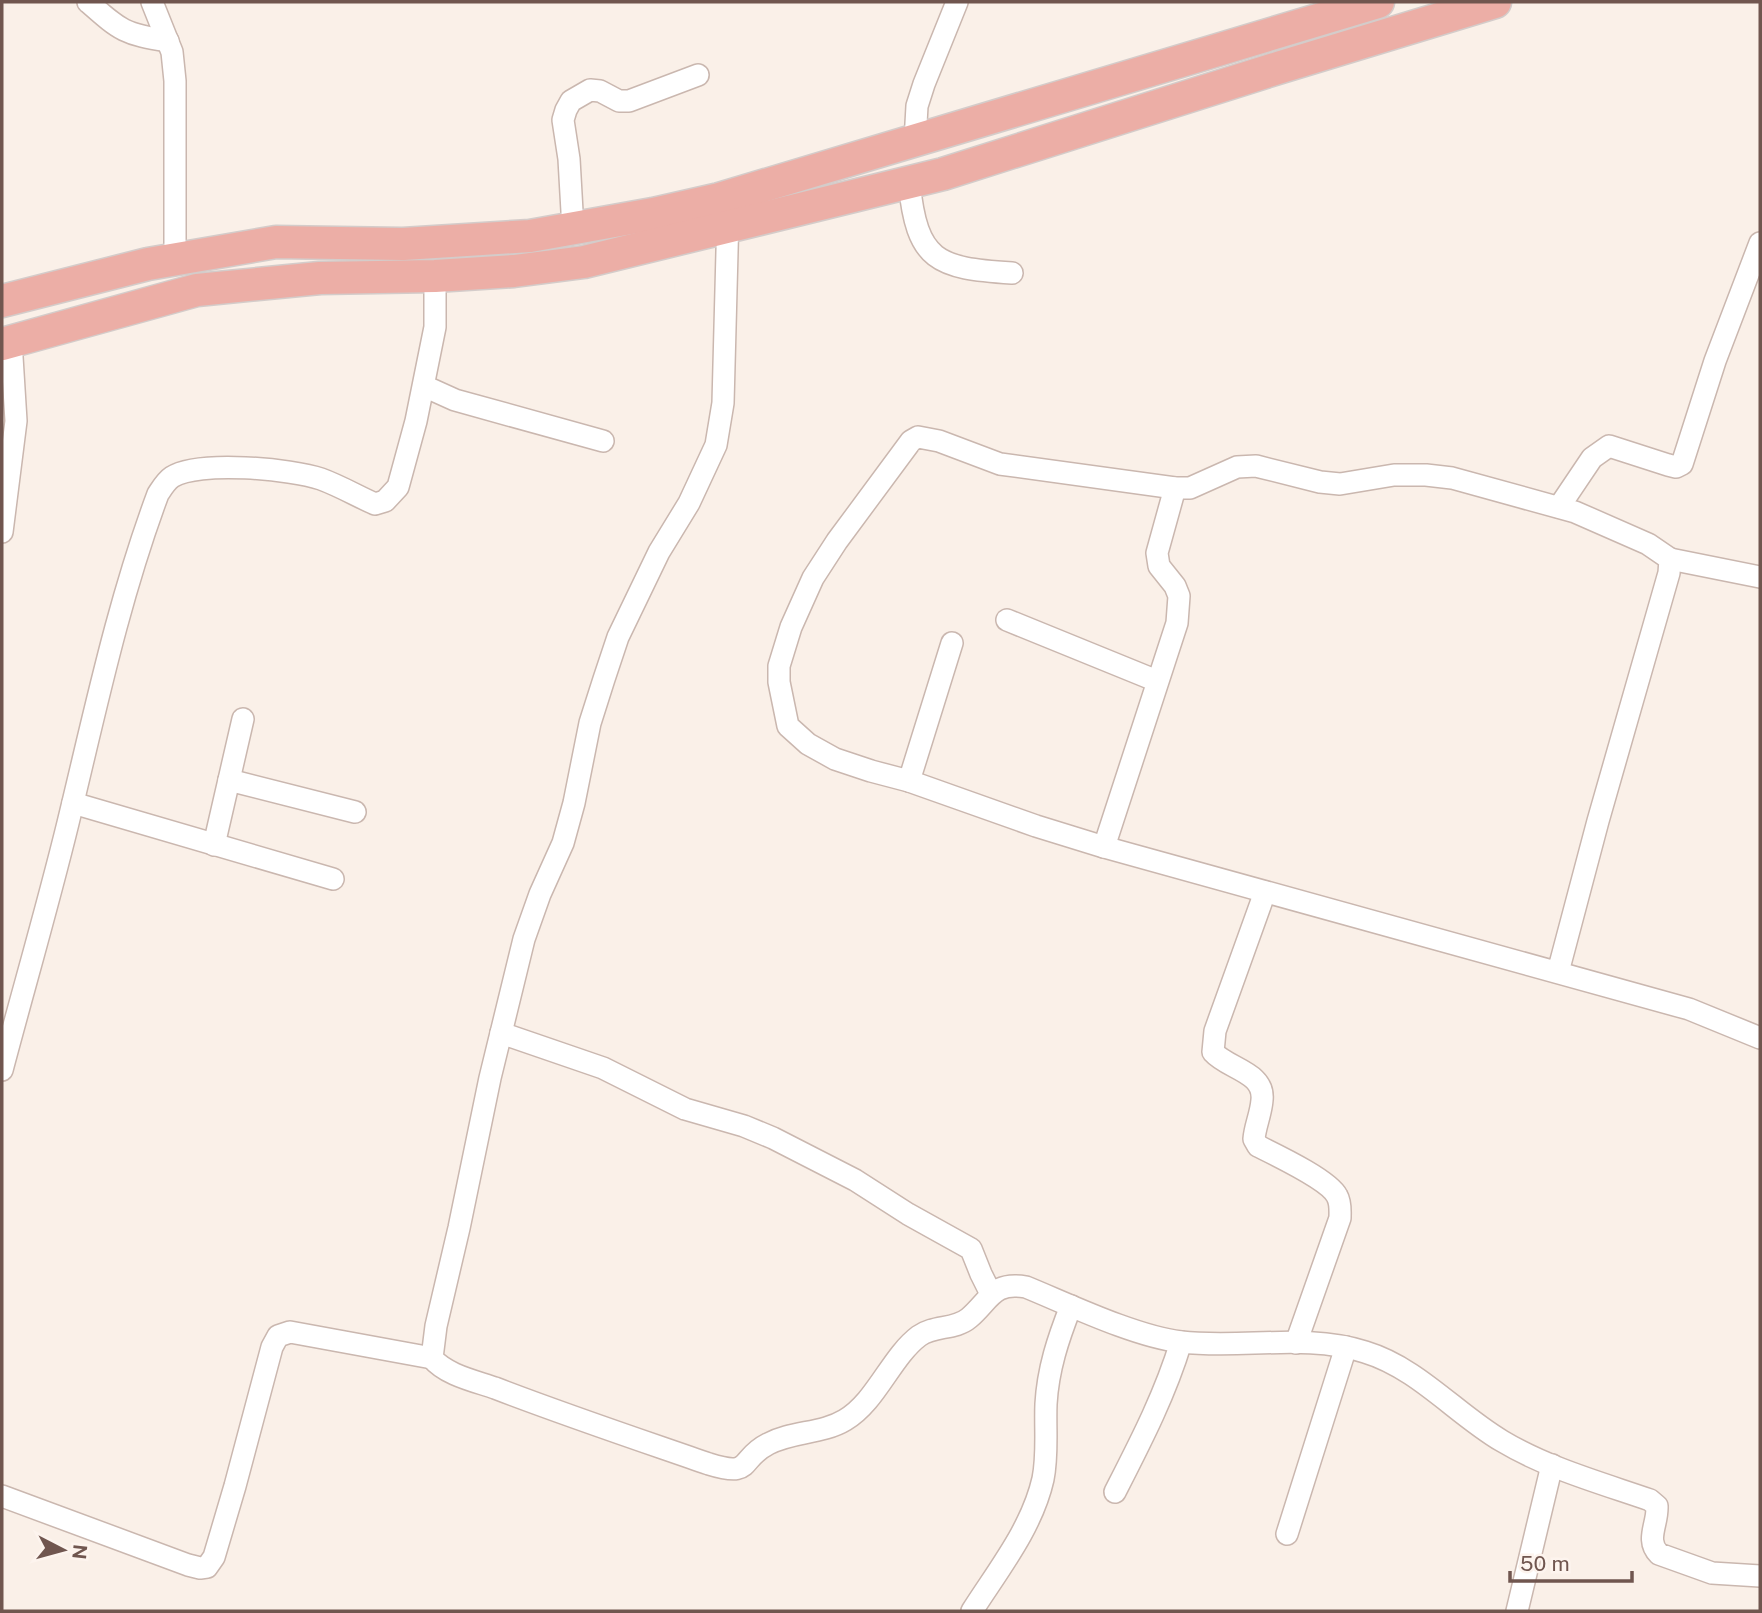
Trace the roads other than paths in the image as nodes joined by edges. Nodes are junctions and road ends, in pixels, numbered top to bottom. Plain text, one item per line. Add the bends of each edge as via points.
1 (88, 2) edge
2 (152, 2) edge
3 (957, 2) edge
4 (1378, 2) edge
5 (1495, 2) edge
6 (168, 41) junction
7 (698, 75) dead end
8 (915, 141) junction
9 (909, 182) junction
10 (728, 211) junction
11 (573, 229) junction
12 (1760, 243) edge
13 (176, 259) junction
14 (1012, 273) dead end
15 (435, 276) junction
16 (2, 301) edge
17 (7, 343) edge
18 (424, 386) junction
19 (603, 441) dead end
20 (1175, 488) junction
21 (1559, 507) junction
22 (2, 532) edge
23 (1670, 559) junction
24 (1760, 577) edge
25 (1007, 620) dead end
26 (951, 643) dead end
27 (1157, 681) junction
28 (243, 719) dead end
29 (229, 780) junction
30 (909, 780) junction
31 (73, 803) junction
32 (355, 812) dead end
33 (214, 845) junction
34 (1104, 846) junction
35 (333, 879) dead end
36 (1265, 892) junction
37 (1558, 972) junction
38 (501, 1033) junction
39 (1760, 1038) edge
40 (2, 1070) edge
41 (992, 1294) junction
42 (1071, 1306) junction
43 (1181, 1342) junction
44 (1296, 1343) junction
45 (1346, 1347) junction
46 (432, 1358) junction
47 (1552, 1465) junction
48 (1115, 1492) dead end
49 (2, 1496) edge
50 (1287, 1534) dead end
51 (1760, 1576) edge
52 (972, 1611) edge
53 (1517, 1611) edge

1 - 6 street via 119,29
2 - 6 street
3 - 8 street via 920,95
4 - 8 highway
5 - 9 highway
6 - 13 street via 175,81
7 - 11 street via 629,101 590,90 571,101 563,120
8 - 10 highway
9 - 10 highway
9 - 14 street via 913,218 932,254 968,270
10 - 11 highway via 653,214
10 - 15 highway via 584,262
10 - 38 street via 723,403 716,445 618,636 590,723 563,843 524,939
11 - 13 highway via 402,244 276,242
12 - 21 street via 1682,464 1676,467 1609,446 1592,458
13 - 16 highway
15 - 17 highway via 320,278 197,290
15 - 18 street via 435,327
17 - 22 street via 16,421
18 - 19 street via 455,400
18 - 31 street via 398,487 385,501 376,504 301,473 254,467 190,472 165,484 129,579
20 - 21 street via 1205,483 1237,467 1256,466 1340,484 1394,475 1452,478
20 - 27 street via 1157,553 1159,566 1179,596 1179,609
20 - 30 street via 1000,464 925,437 911,441 813,578 779,666 788,726 802,739 835,759
21 - 23 street via 1648,544
23 - 24 street
23 - 37 street
25 - 27 street
26 - 30 street
27 - 34 street
28 - 29 street
29 - 32 street
29 - 33 street
30 - 34 street
31 - 33 street
31 - 40 street
33 - 35 street
34 - 36 street
36 - 37 street
36 - 44 street via 1215,1031 1213,1052 1248,1074 1262,1089 1254,1139 1258,1146 1321,1180 1339,1203 1340,1218
37 - 39 street via 1689,1009
38 - 41 street via 603,1068 685,1110 773,1138 855,1180 971,1249
38 - 46 street
41 - 42 street via 1015,1285
41 - 46 street via 956,1326 921,1334 847,1419 775,1440 733,1470 520,1398 452,1372
42 - 43 street
42 - 52 street via 1050,1368 1043,1479 1026,1526
43 - 44 street
43 - 48 street via 1156,1412
44 - 45 street
45 - 47 street via 1390,1361 1503,1442
45 - 50 street
46 - 49 street via 290,1332 278,1336 214,1557 207,1567 188,1565
47 - 51 street via 1650,1500 1657,1506 1651,1539 1659,1554 1712,1573
47 - 53 street

